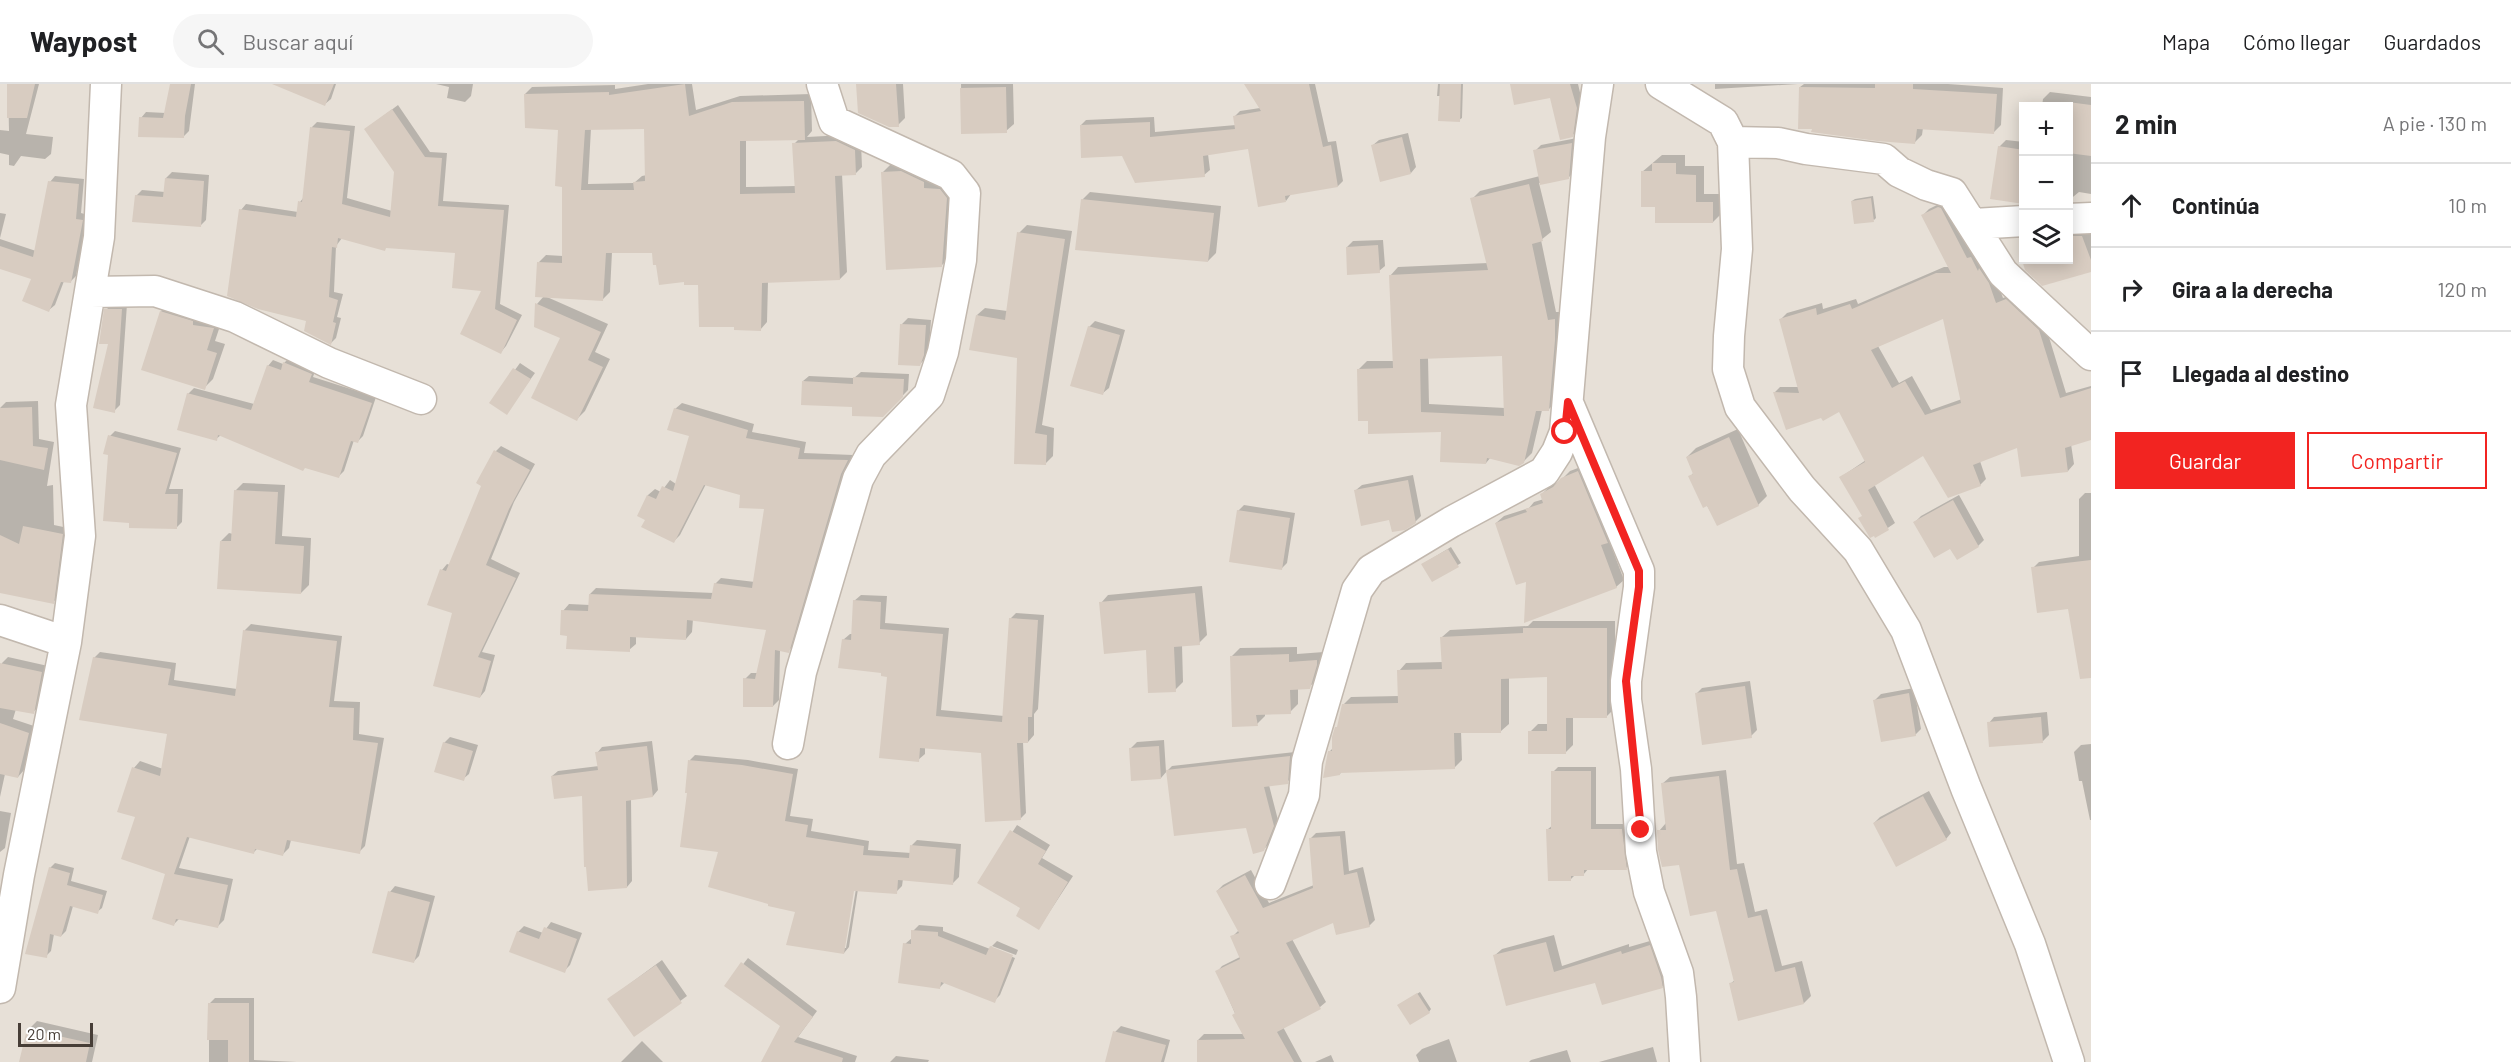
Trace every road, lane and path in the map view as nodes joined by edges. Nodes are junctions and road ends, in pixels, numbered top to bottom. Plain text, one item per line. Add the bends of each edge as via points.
1 (106, 84) edge
2 (822, 84) edge
3 (1598, 84) edge
4 (1661, 84) edge
5 (1733, 142) junction
6 (2091, 218) edge
7 (2073, 219) edge
8 (2019, 221) edge
9 (1974, 224) junction
10 (91, 292) junction
11 (2091, 355) edge
12 (421, 399) dead end
13 (1568, 402) junction
14 (0, 620) edge
15 (66, 642) junction
16 (788, 744) dead end
17 (1270, 884) dead end
18 (0, 988) edge
19 (1685, 1062) edge
20 (2069, 1062) edge

1 - 10 street via 99,237
2 - 16 street via 834,121 951,175 965,193 961,260 943,352 929,396 871,455 858,479 801,672
3 - 13 street
4 - 5 street via 1723,122
5 - 9 street via 1778,143 1884,159 1899,172 1952,193
5 - 20 street via 1737,249 1728,369 1740,407 1802,489 1858,550 1906,630 2030,944
6 - 7 street
8 - 9 street
9 - 11 street via 2003,273
10 - 12 street via 155,291 235,317 328,363
10 - 15 street via 70,405 80,536
13 - 17 street via 1565,432 1544,472 1371,570 1357,590 1307,761 1304,795
13 - 19 street via 1639,571 1626,700 1636,769 1641,852 1650,892 1678,973
14 - 15 street
15 - 18 street

